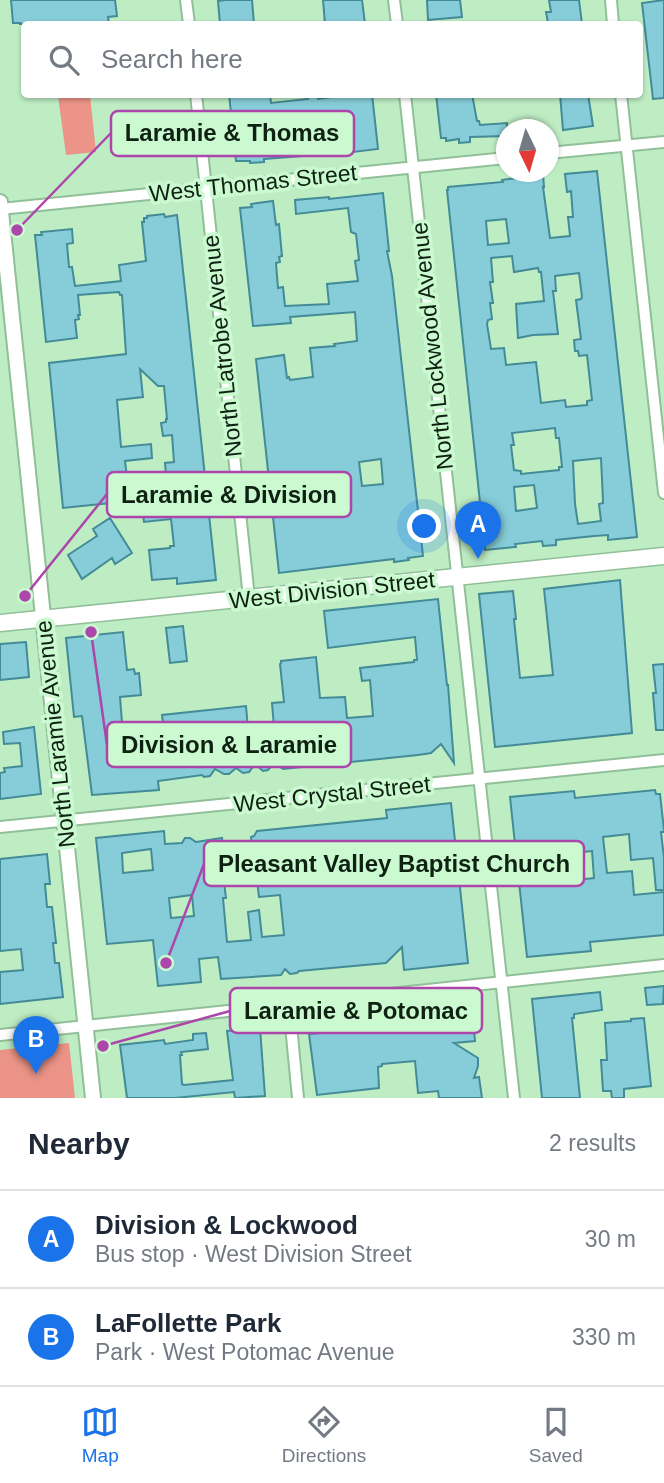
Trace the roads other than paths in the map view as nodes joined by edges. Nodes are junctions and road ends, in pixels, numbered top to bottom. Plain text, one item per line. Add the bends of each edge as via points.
1 (186, 0) edge
2 (394, 0) edge
3 (611, 0) edge
4 (189, 21) edge
5 (397, 21) edge
6 (614, 21) edge
7 (196, 98) edge
8 (405, 98) edge
9 (621, 98) edge
10 (664, 142) edge
11 (626, 145) junction
12 (559, 152) edge
13 (496, 159) edge
14 (412, 167) junction
15 (206, 188) junction
16 (0, 202) edge
17 (0, 209) edge
18 (664, 493) edge
19 (664, 556) edge
20 (457, 577) junction
21 (249, 598) junction
22 (42, 619) junction
23 (0, 623) edge
24 (664, 760) edge
25 (479, 779) junction
26 (64, 821) junction
27 (0, 827) edge
28 (664, 965) edge
29 (501, 983) junction
30 (289, 1005) junction
31 (86, 1027) junction
32 (0, 1035) edge
33 (93, 1098) edge
34 (298, 1098) edge
35 (514, 1098) edge

1 - 4 street
2 - 5 street
3 - 6 street
7 - 15 street, North Latrobe Avenue
8 - 14 street, North Lockwood Avenue
9 - 11 street
10 - 11 street
11 - 12 street
11 - 18 street
13 - 14 street, West Thomas Street
14 - 15 street, West Thomas Street
14 - 20 street, North Lockwood Avenue
15 - 17 street, West Thomas Street
15 - 21 street, North Latrobe Avenue
16 - 17 street, North Laramie Avenue
17 - 22 street, North Laramie Avenue
19 - 20 main road, West Division Street
20 - 21 main road, West Division Street
20 - 25 street, North Lockwood Avenue
21 - 22 main road, West Division Street
22 - 23 main road, West Division Street
22 - 26 street, North Laramie Avenue
24 - 25 street, West Crystal Street
25 - 26 street, West Crystal Street
25 - 29 street, North Lockwood Avenue
26 - 27 street, West Crystal Street
26 - 31 street, North Laramie Avenue
28 - 29 street
29 - 30 street
29 - 35 street, North Lockwood Avenue
30 - 31 street
30 - 34 street
31 - 32 street
31 - 33 street, North Laramie Avenue

